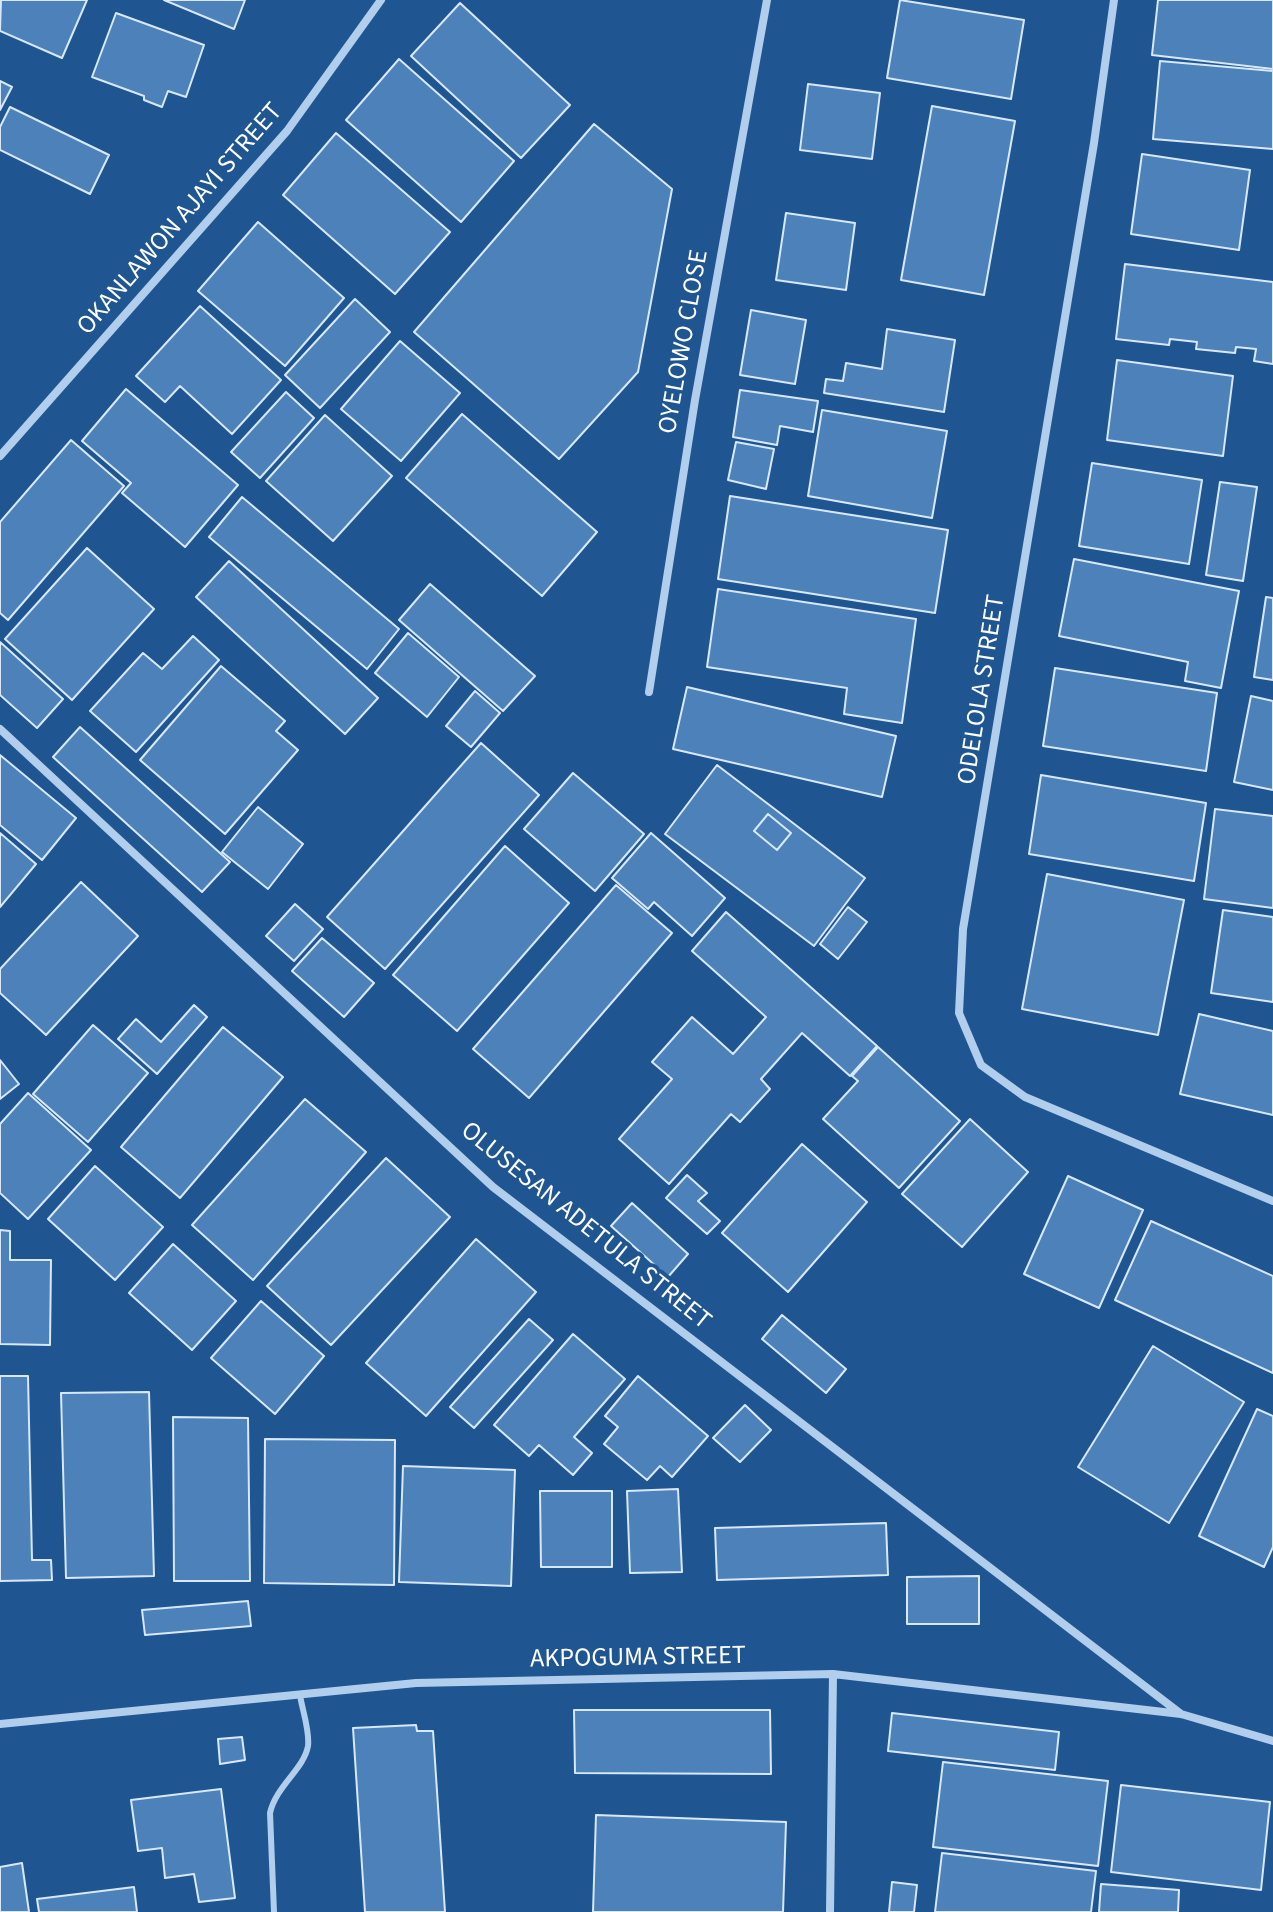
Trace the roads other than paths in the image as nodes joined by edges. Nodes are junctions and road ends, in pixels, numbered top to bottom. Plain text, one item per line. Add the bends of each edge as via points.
1 (381, 0) edge
2 (767, 0) edge
3 (1114, 0) edge
4 (0, 456) edge
5 (649, 692) dead end
6 (0, 729) edge
7 (1273, 1201) edge
8 (833, 1674) junction
9 (300, 1695) junction
10 (1181, 1714) junction
11 (0, 1724) edge
12 (1273, 1741) edge
13 (274, 1912) edge
14 (830, 1912) edge

1 - 4 street, OKANLAWON AJAYI STREET via 287,131
2 - 5 street, OYELOWO CLOSE
3 - 7 street, ODELOLA STREET via 963,929 959,1013 981,1065 1025,1097
6 - 10 street, OLUSESAN ADETULA STREET via 493,1187
8 - 9 street, AKPOGUMA STREET via 416,1683
8 - 10 street, AKPOGUMA STREET
8 - 14 street
9 - 11 street, AKPOGUMA STREET
9 - 13 lane via 308,1745 274,1797 270,1813
10 - 12 street, AKPOGUMA STREET

